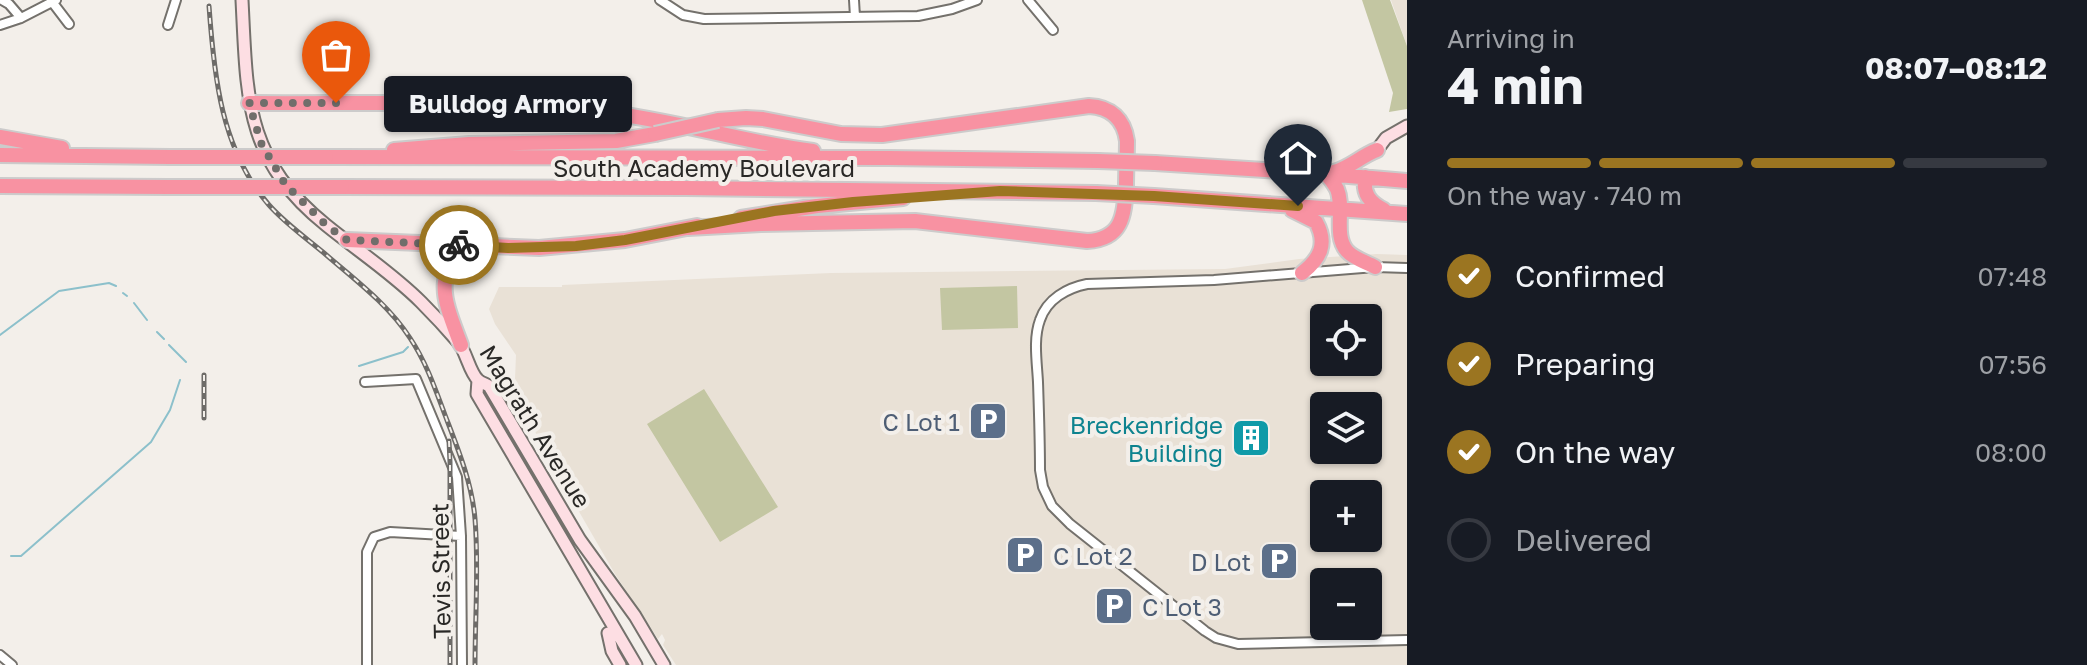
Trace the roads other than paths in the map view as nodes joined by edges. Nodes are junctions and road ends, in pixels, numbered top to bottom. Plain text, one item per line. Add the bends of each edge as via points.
1 (2, 0) edge
2 (176, 0) edge
3 (242, 0) edge
4 (660, 0) edge
5 (854, 0) edge
6 (977, 0) edge
7 (1028, 0) edge
8 (54, 2) edge
9 (855, 17) junction
10 (21, 18) junction
11 (69, 24) dead end
12 (0, 25) edge
13 (168, 25) dead end
14 (1053, 30) dead end
15 (249, 103) junction
16 (1407, 126) edge
17 (0, 137) edge
18 (1377, 150) junction
19 (0, 155) edge
20 (110, 155) junction
21 (326, 157) junction
22 (889, 158) junction
23 (1326, 174) junction
24 (1365, 177) junction
25 (1407, 181) edge
26 (0, 186) edge
27 (71, 186) junction
28 (1000, 191) junction
29 (0, 194) edge
30 (1276, 204) junction
31 (1340, 209) junction
32 (1380, 212) junction
33 (1407, 214) edge
34 (688, 228) junction
35 (347, 240) junction
36 (1342, 241) junction
37 (508, 248) junction
38 (1375, 267) junction
39 (1407, 268) edge
40 (1302, 273) junction
41 (461, 345) junction
42 (478, 380) junction
43 (365, 382) dead end
44 (461, 536) junction
45 (605, 613) junction
46 (608, 633) junction
47 (1407, 640) edge
48 (0, 655) edge
49 (12, 665) edge
50 (367, 665) edge
51 (462, 665) edge
52 (620, 665) edge
53 (627, 665) edge
54 (636, 665) edge
55 (644, 665) edge
56 (664, 665) edge

1 - 10 street
2 - 13 street
3 - 15 main road, Magrath Avenue
4 - 9 street via 683,15 704,19
5 - 9 street
6 - 9 street via 918,16
7 - 14 street
8 - 10 street
8 - 11 street
10 - 12 street
15 - 22 highway via 564,109 659,121 788,148
15 - 35 main road, Magrath Avenue via 261,143 285,184
16 - 18 main road
17 - 20 highway
18 - 23 highway
18 - 24 street
19 - 20 highway, South Academy Boulevard
20 - 21 highway, South Academy Boulevard, bridge
21 - 22 highway, South Academy Boulevard
21 - 34 highway, bridge via 435,145 616,141 746,118 841,134 882,135 1089,106 1111,111 1126,131 1125,210 1113,233 1096,241 915,221
22 - 23 highway, South Academy Boulevard, bridge via 1155,163
23 - 24 highway, South Academy Boulevard
23 - 31 highway
24 - 25 highway, South Academy Boulevard
24 - 32 highway via 1364,187
26 - 27 highway, South Academy Boulevard
27 - 28 highway, South Academy Boulevard, bridge
27 - 29 highway
28 - 30 highway, South Academy Boulevard, bridge
28 - 34 highway via 774,211
30 - 31 highway, South Academy Boulevard
30 - 40 highway via 1308,217 1321,231 1318,256
31 - 32 highway, South Academy Boulevard
31 - 36 highway
32 - 33 highway, South Academy Boulevard
32 - 36 highway via 1352,222
34 - 37 highway via 576,246
35 - 37 highway
35 - 41 main road, Magrath Avenue via 410,291
36 - 38 highway via 1345,249
37 - 41 highway via 468,254 449,268 444,293
38 - 39 street
38 - 40 street
40 - 47 street via 1087,284 1058,295 1043,312 1037,332 1043,487 1070,524 1216,638 1238,644
41 - 42 main road, Magrath Avenue
42 - 45 main road via 477,394
42 - 56 main road, Magrath Avenue via 489,386 580,540
43 - 44 street, Tevis Street via 416,379 457,477
44 - 50 street via 390,532 374,537 367,552
44 - 51 street, Tevis Street
45 - 46 main road
45 - 54 main road
45 - 55 main road
46 - 52 main road
46 - 53 main road
48 - 49 street

